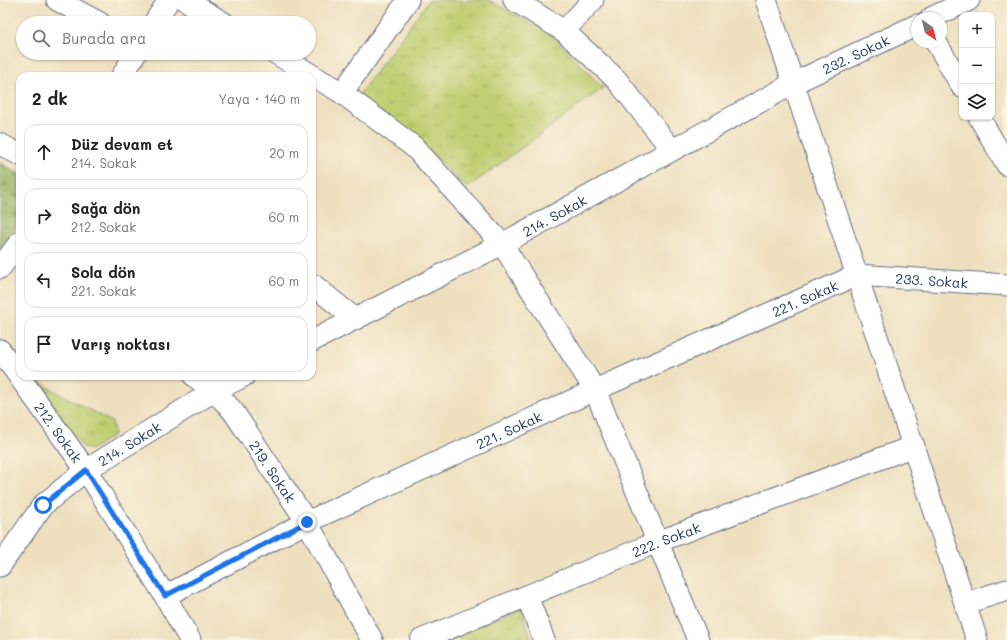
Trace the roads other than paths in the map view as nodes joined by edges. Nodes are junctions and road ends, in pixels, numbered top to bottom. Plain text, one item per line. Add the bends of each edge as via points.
1 (57, 0) edge
2 (168, 0) edge
3 (185, 0) edge
4 (408, 0) edge
5 (514, 0) edge
6 (593, 0) edge
7 (766, 0) edge
8 (969, 0) edge
9 (944, 12) edge
10 (87, 16) edge
11 (158, 16) edge
12 (212, 16) edge
13 (911, 28) edge
14 (564, 31) junction
15 (939, 48) edge
16 (132, 60) edge
17 (286, 60) edge
18 (124, 72) edge
19 (306, 72) edge
20 (316, 78) edge
21 (794, 83) junction
22 (960, 84) edge
23 (342, 93) junction
24 (981, 120) edge
25 (0, 144) edge
26 (672, 150) junction
27 (16, 153) edge
28 (1007, 165) edge
29 (502, 244) junction
30 (16, 247) edge
31 (0, 268) edge
32 (857, 275) junction
33 (1007, 284) edge
34 (316, 287) edge
35 (355, 319) junction
36 (316, 339) edge
37 (0, 350) edge
38 (16, 372) edge
39 (22, 380) edge
40 (199, 380) edge
41 (236, 380) edge
42 (595, 390) junction
43 (214, 391) junction
44 (914, 446) junction
45 (86, 470) junction
46 (307, 522) junction
47 (657, 542) junction
48 (0, 566) edge
49 (1007, 590) edge
50 (165, 596) junction
51 (527, 596) junction
52 (966, 603) junction
53 (190, 640) edge
54 (372, 640) edge
55 (420, 640) edge
56 (544, 640) edge
57 (698, 640) edge
58 (977, 640) edge

1 - 10 street
2 - 11 street
3 - 12 street
4 - 23 street
5 - 14 street
6 - 14 street
7 - 21 street
8 - 9 street
13 - 21 street, 232. Sokak
14 - 26 street via 616,79
15 - 22 street
16 - 18 street
17 - 19 street
20 - 23 street
21 - 26 street, 214. Sokak
21 - 32 street
23 - 29 street via 414,147
24 - 28 street
25 - 27 street
26 - 29 street, 214. Sokak
29 - 35 street, 214. Sokak
29 - 42 street
30 - 31 street
32 - 33 street, 233. Sokak
32 - 42 street, 221. Sokak
32 - 44 street
34 - 35 street
35 - 36 street, 214. Sokak
37 - 38 street, 212. Sokak
39 - 45 street, 212. Sokak
40 - 43 street, 219. Sokak
41 - 43 street, 214. Sokak
42 - 46 street, 221. Sokak
42 - 47 street
43 - 45 street, 214. Sokak
43 - 46 street, 219. Sokak via 233,411
44 - 47 street, 222. Sokak
44 - 52 street
45 - 48 street, 214. Sokak via 43,505
45 - 50 street, 212. Sokak
46 - 50 street, 221. Sokak
46 - 54 street, 219. Sokak
47 - 51 street, 222. Sokak
47 - 57 street
49 - 52 street
50 - 53 street, 212. Sokak
51 - 55 street, 222. Sokak
51 - 56 street
52 - 58 street

